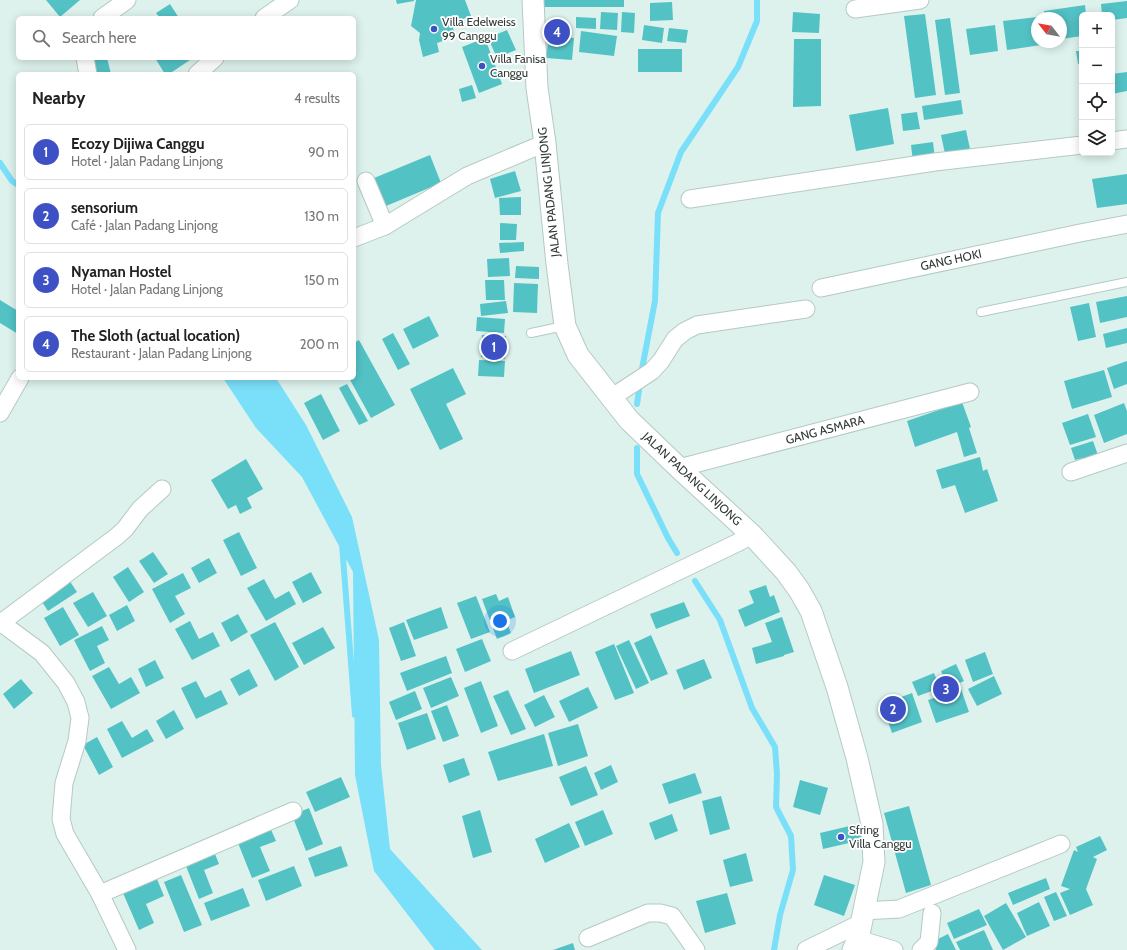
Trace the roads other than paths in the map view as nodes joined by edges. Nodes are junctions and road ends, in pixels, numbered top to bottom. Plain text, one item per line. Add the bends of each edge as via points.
1 (127, 0) edge
2 (290, 0) edge
3 (533, 0) edge
4 (920, 0) edge
5 (854, 9) dead end
6 (105, 16) edge
7 (267, 16) edge
8 (85, 60) edge
9 (213, 60) edge
10 (88, 72) edge
11 (199, 72) edge
12 (1127, 139) edge
13 (1115, 141) edge
14 (545, 144) junction
15 (1079, 145) edge
16 (366, 181) dead end
17 (690, 199) dead end
18 (1127, 224) edge
19 (385, 226) junction
20 (356, 237) edge
21 (1127, 282) edge
22 (821, 288) dead end
23 (806, 309) dead end
24 (981, 312) dead end
25 (565, 326) junction
26 (531, 333) dead end
27 (19, 380) edge
28 (970, 392) dead end
29 (619, 393) junction
30 (0, 413) edge
31 (1127, 453) edge
32 (679, 468) junction
33 (1071, 472) dead end
34 (162, 489) dead end
35 (752, 535) junction
36 (1, 622) edge
37 (512, 651) dead end
38 (293, 811) dead end
39 (1061, 844) dead end
40 (100, 894) junction
41 (932, 913) dead end
42 (859, 931) edge
43 (588, 938) dead end
44 (127, 950) edge
45 (696, 950) edge
46 (806, 950) edge
47 (894, 950) edge
48 (921, 950) edge

1 - 6 street
2 - 7 street
3 - 14 street, JALAN PADANG LINJONG via 538,88
4 - 5 street
8 - 10 street
9 - 11 street
12 - 13 street
14 - 19 street via 467,176
14 - 25 street, JALAN PADANG LINJONG
15 - 17 street via 935,162
16 - 19 street
18 - 22 street, GANG HOKI
19 - 20 street
21 - 24 lane
23 - 29 street via 697,325 675,339 652,371
25 - 26 lane
25 - 29 street, JALAN PADANG LINJONG via 578,355
27 - 30 street
28 - 32 street, GANG ASMARA
29 - 32 street, JALAN PADANG LINJONG via 630,420
31 - 33 street
32 - 35 street, JALAN PADANG LINJONG
34 - 36 street via 150,498 116,537
35 - 37 street
35 - 42 street, JALAN PADANG LINJONG via 786,572 808,606 837,687 857,758 872,824 874,862
36 - 40 street via 42,653 66,683 76,702 80,718 77,741 64,783 61,819 65,834
38 - 40 street
39 - 42 street via 899,909
40 - 44 street
41 - 48 street via 930,942
42 - 46 street
42 - 47 street
43 - 45 street via 648,914 660,913 672,916

